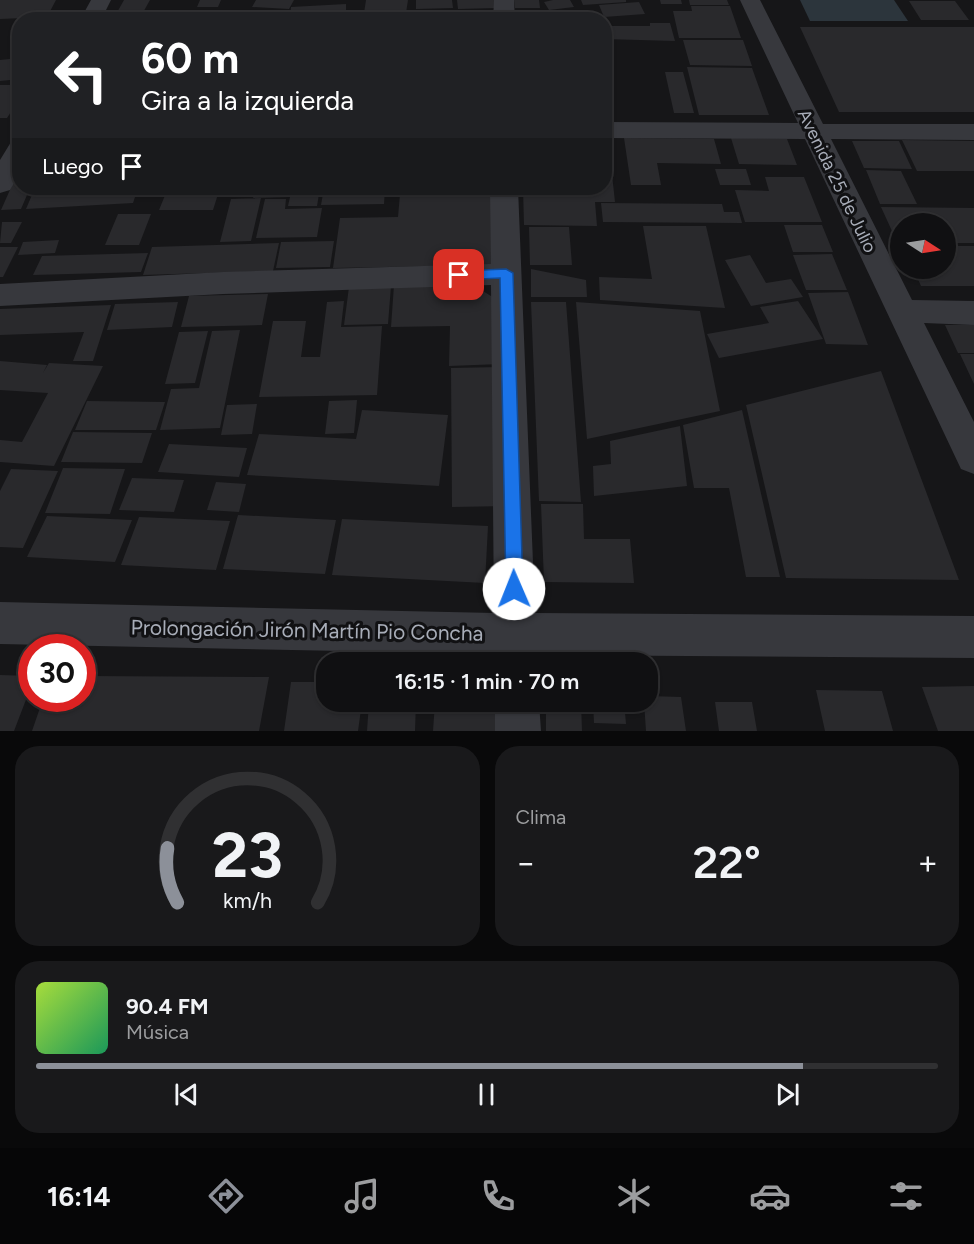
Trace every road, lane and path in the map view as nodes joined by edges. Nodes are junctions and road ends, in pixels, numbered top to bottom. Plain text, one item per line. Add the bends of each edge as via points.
1 (750, 0) edge
2 (812, 129) junction
3 (612, 130) edge
4 (974, 132) edge
5 (12, 162) edge
6 (0, 184) edge
7 (504, 195) edge
8 (506, 273) junction
9 (0, 295) edge
10 (902, 311) junction
11 (974, 313) edge
12 (974, 458) edge
13 (0, 623) edge
14 (974, 637) edge
15 (516, 649) edge
16 (517, 712) edge
17 (518, 731) edge

1 - 2 street, Avenida 25 de Julio
2 - 3 street
2 - 4 street
2 - 10 street, Avenida 25 de Julio
5 - 6 street
7 - 8 street
8 - 9 street
8 - 15 street
10 - 11 street
10 - 12 street, Avenida 25 de Julio
13 - 15 street, Prolongación Jirón Martín Pio Concha
14 - 15 street, Prolongación Jirón Martín Pio Concha
16 - 17 street

